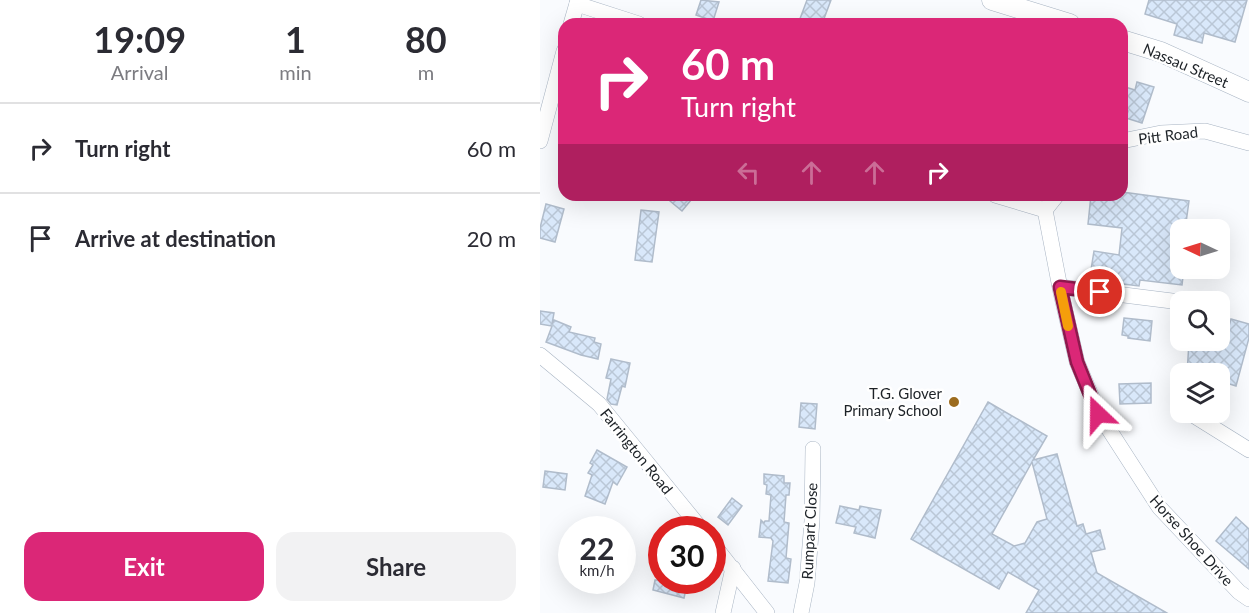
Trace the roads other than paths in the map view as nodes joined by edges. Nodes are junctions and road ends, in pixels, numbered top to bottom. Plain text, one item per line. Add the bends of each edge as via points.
1 (992, 0) edge
2 (577, 2) edge
3 (573, 18) edge
4 (622, 18) edge
5 (1050, 18) edge
6 (1128, 42) edge
7 (558, 74) edge
8 (1249, 92) edge
9 (1128, 140) edge
10 (540, 141) edge
11 (1249, 143) edge
12 (1015, 201) edge
13 (1052, 201) edge
14 (1045, 210) junction
15 (1060, 287) junction
16 (1170, 301) edge
17 (540, 355) edge
18 (1205, 423) edge
19 (813, 449) dead end
20 (1249, 450) edge
21 (691, 516) edge
22 (726, 560) edge
23 (733, 568) junction
24 (1249, 599) edge
25 (723, 613) edge
26 (766, 613) edge
27 (801, 613) edge

1 - 5 main road
2 - 3 street
2 - 4 street
6 - 8 main road, Nassau Street via 1161,52
7 - 10 street
9 - 11 street, Pitt Road via 1205,130
12 - 14 street
13 - 14 street
14 - 15 street, Horse Shoe Drive
15 - 16 street
15 - 24 street, Horse Shoe Drive via 1077,362 1098,414 1159,507
17 - 21 street, Farrington Road via 599,404
18 - 20 street
19 - 27 street, Rumpart Close via 812,521
22 - 23 street
23 - 25 street
23 - 26 street

